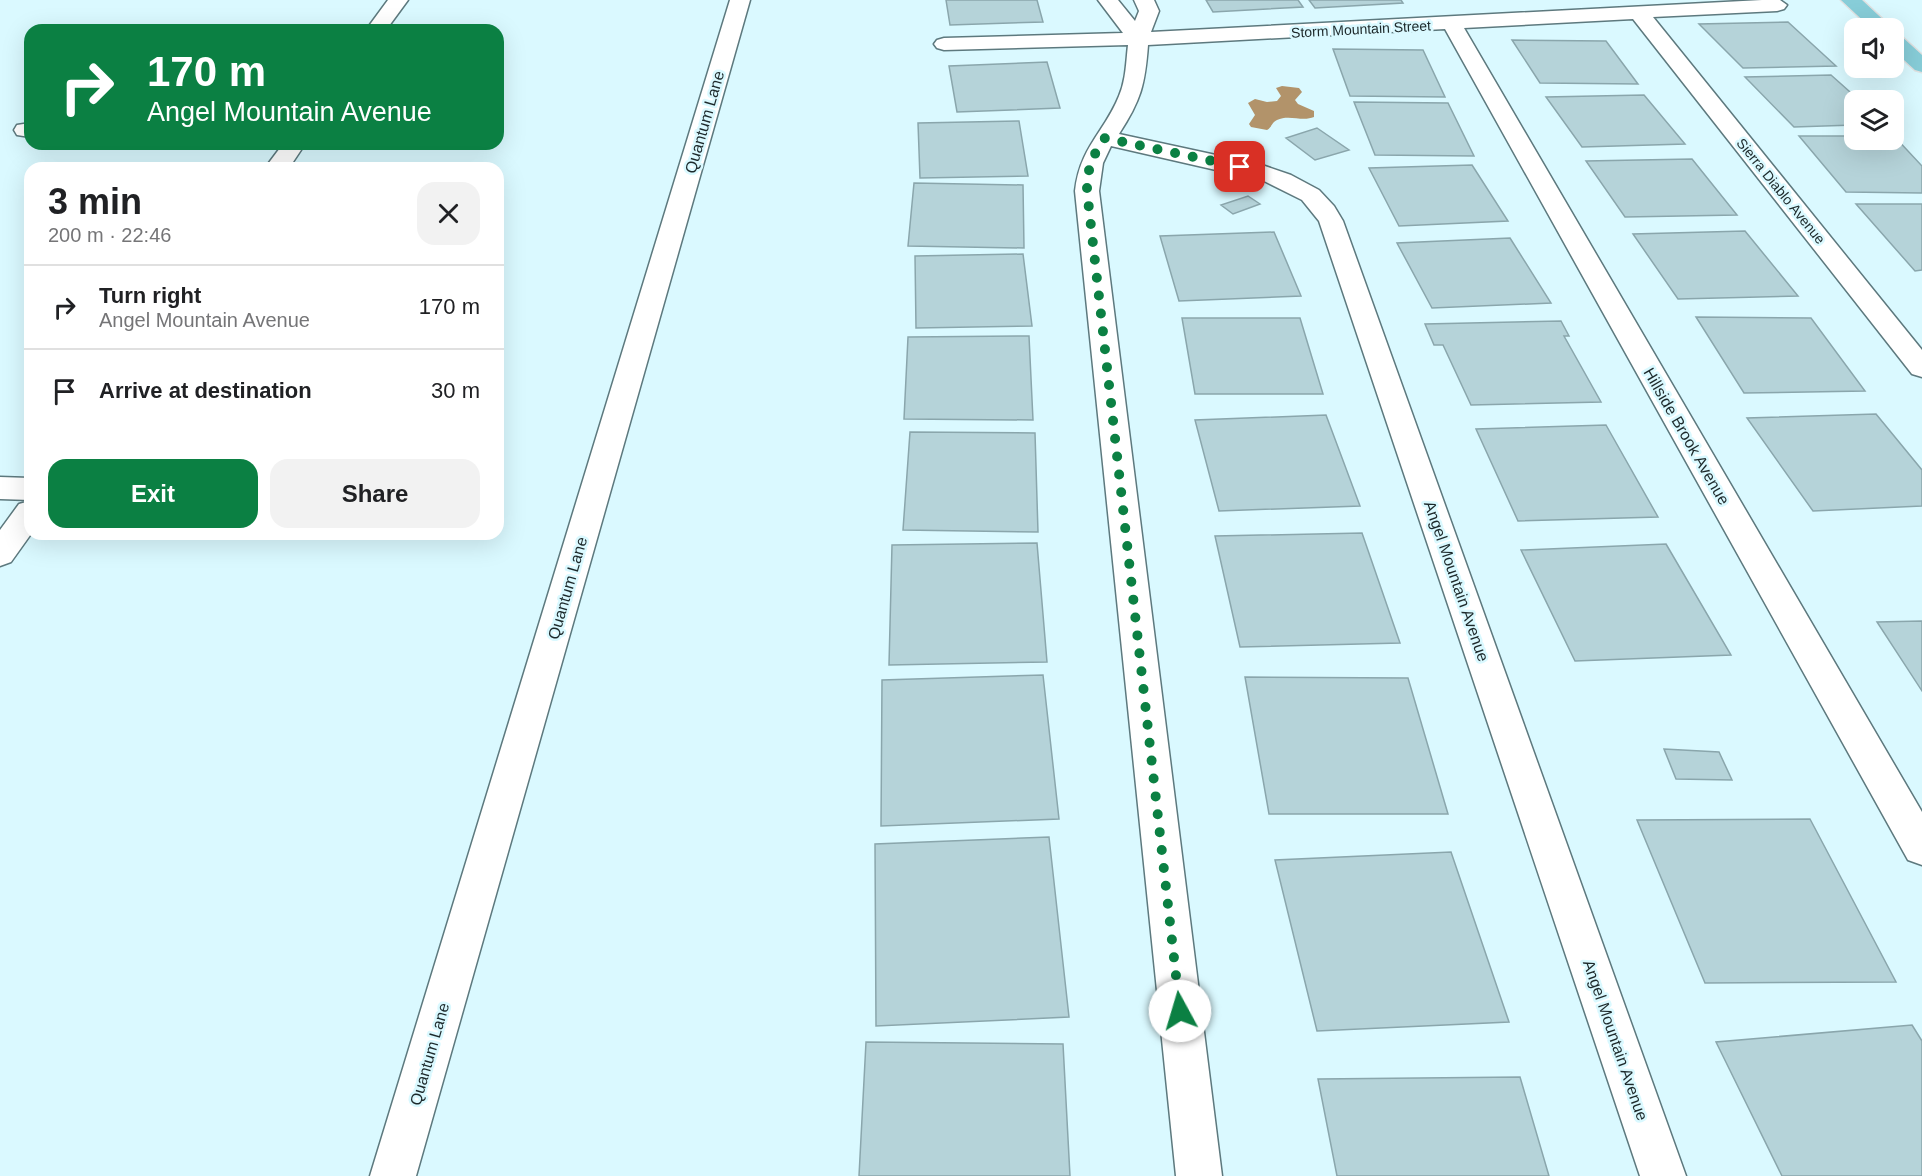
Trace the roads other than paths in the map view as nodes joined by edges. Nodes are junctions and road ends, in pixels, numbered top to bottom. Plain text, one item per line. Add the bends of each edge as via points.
1 (398, 0) edge
2 (740, 0) edge
3 (1108, 0) edge
4 (1144, 0) edge
5 (1851, 0) edge
6 (1777, 5) dead end
7 (1640, 14) junction
8 (1870, 18) edge
9 (380, 24) edge
10 (1452, 24) junction
11 (1138, 39) junction
12 (944, 44) dead end
13 (1904, 49) edge
14 (1922, 66) edge
15 (1105, 138) junction
16 (1922, 368) edge
17 (0, 488) edge
18 (24, 489) edge
19 (24, 520) edge
20 (0, 554) edge
21 (1922, 848) edge
22 (393, 1176) edge
23 (1199, 1176) edge
24 (1663, 1176) edge

1 - 9 street
2 - 22 street, Quantum Lane
3 - 11 street
4 - 11 street via 1149,11
5 - 8 main road
6 - 7 street, Storm Mountain Street
7 - 10 street, Storm Mountain Street
7 - 16 street, Sierra Diablo Avenue
10 - 11 street, Storm Mountain Street
10 - 21 street, Hillside Brook Avenue
11 - 12 street, Storm Mountain Street
11 - 15 street via 1130,96
13 - 14 main road
15 - 23 street via 1087,171 1087,191
15 - 24 street, Angel Mountain Avenue via 1262,172 1285,180 1323,205
17 - 18 street
19 - 20 street

